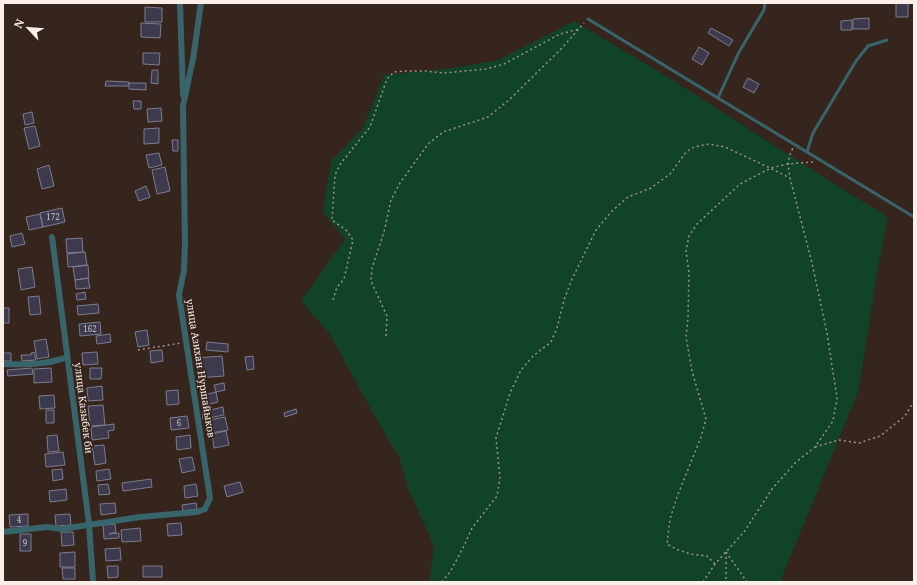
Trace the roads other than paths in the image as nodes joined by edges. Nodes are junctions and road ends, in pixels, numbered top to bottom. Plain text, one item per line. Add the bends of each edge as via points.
1 (180, 3) edge
2 (201, 3) edge
3 (765, 3) edge
4 (588, 19) road end
5 (887, 40) dead end
6 (718, 98) junction
7 (183, 106) junction
8 (807, 152) junction
9 (914, 217) edge
10 (52, 237) dead end
11 (67, 357) junction
12 (3, 364) edge
13 (89, 524) junction
14 (3, 532) edge
15 (93, 582) edge

1 - 7 street
2 - 7 street, улица Азихан Нуршайыков
3 - 6 lane via 764,10 739,52
4 - 6 lane
5 - 8 lane via 868,46 856,61 812,133
6 - 8 lane
7 - 13 street, улица Азихан Нуршайыков via 185,244 184,270 179,295 210,498 205,509 197,512
8 - 9 lane
10 - 11 street, улица Казыбек би
11 - 12 street via 58,361
11 - 13 street, улица Казыбек би
13 - 14 street, улица Азихан Нуршайыков via 62,529 48,527
13 - 15 street, улица Казыбек би

